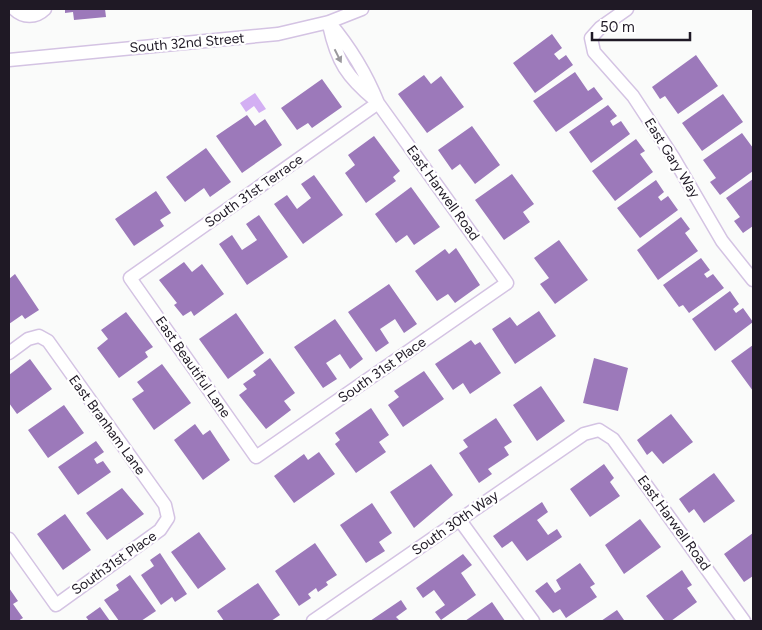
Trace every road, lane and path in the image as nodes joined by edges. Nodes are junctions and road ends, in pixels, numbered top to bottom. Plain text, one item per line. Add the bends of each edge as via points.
1 (14, 9) edge
2 (45, 9) edge
3 (362, 9) edge
4 (627, 9) edge
5 (329, 22) junction
6 (9, 60) edge
7 (361, 67) junction
8 (350, 75) junction
9 (378, 103) junction
10 (130, 278) joint
11 (753, 280) edge
12 (508, 283) joint
13 (9, 352) edge
14 (599, 430) joint
15 (256, 456) joint
16 (168, 518) joint
17 (459, 520) junction
18 (9, 539) edge
19 (318, 620) edge
20 (533, 621) edge
21 (744, 621) edge

1 - 2 street via 28,16
3 - 5 street, South 32nd Street
4 - 11 street, East Gary Way via 591,38 594,52 633,96 722,241
5 - 6 street, South 32nd Street via 278,34
5 - 7 street, East Harwell Road
5 -> 8 street, East Harwell Road via 336,54
7 - 8 street
7 - 9 street, East Harwell Road
8 - 9 street, East Harwell Road
9 - 10 street, South 31st Terrace
9 - 12 street, East Harwell Road
10 - 15 street, East Beautiful Lane
12 - 15 street, South 31st Place
13 - 16 street, East Branham Lane via 39,336 48,342 165,505
14 - 17 street, South 30th Way via 584,434
14 - 21 street, East Harwell Road via 612,439
16 - 18 street, South31st Place via 160,530 56,605
17 - 19 street, South 30th Way
17 - 20 street

